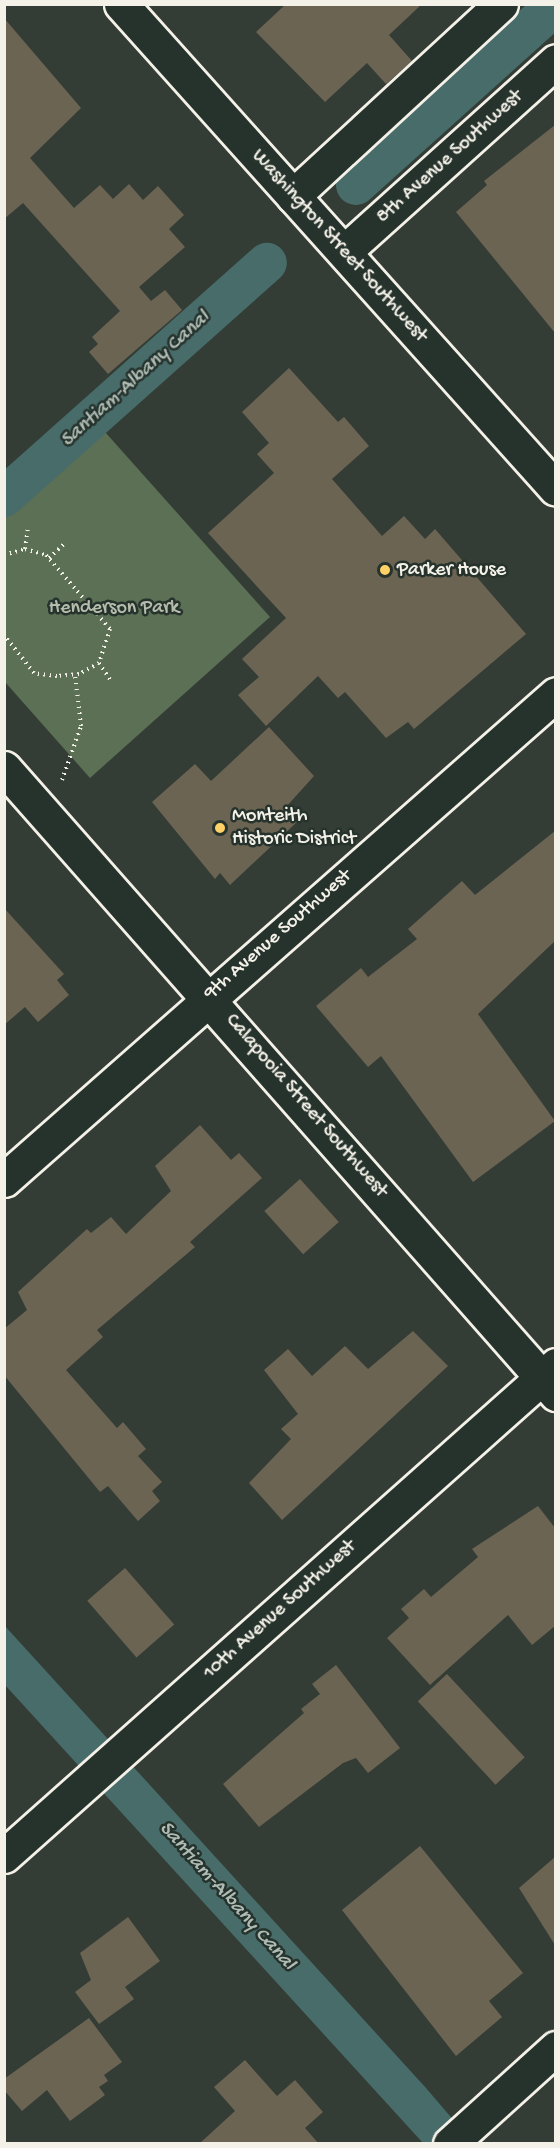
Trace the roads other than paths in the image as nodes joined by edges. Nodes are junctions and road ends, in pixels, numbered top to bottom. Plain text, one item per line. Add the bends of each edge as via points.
1 (121, 4) edge
2 (501, 4) edge
3 (555, 61) edge
4 (293, 196) junction
5 (344, 252) junction
6 (555, 489) edge
7 (555, 693) edge
8 (4, 768) edge
9 (209, 994) junction
10 (4, 1180) edge
11 (551, 1379) edge
12 (4, 1856) edge
13 (555, 2048) edge
14 (457, 2137) edge

1 - 4 street, Washington Street Southwest
2 - 4 street
3 - 5 street, 8th Avenue Southwest
4 - 5 street, Washington Street Southwest
5 - 6 street, Washington Street Southwest
7 - 9 street, 9th Avenue Southwest
8 - 9 street, Calapooia Street Southwest
9 - 10 street, 9th Avenue Southwest
9 - 11 street, Calapooia Street Southwest
11 - 12 street, 10th Avenue Southwest
13 - 14 street

